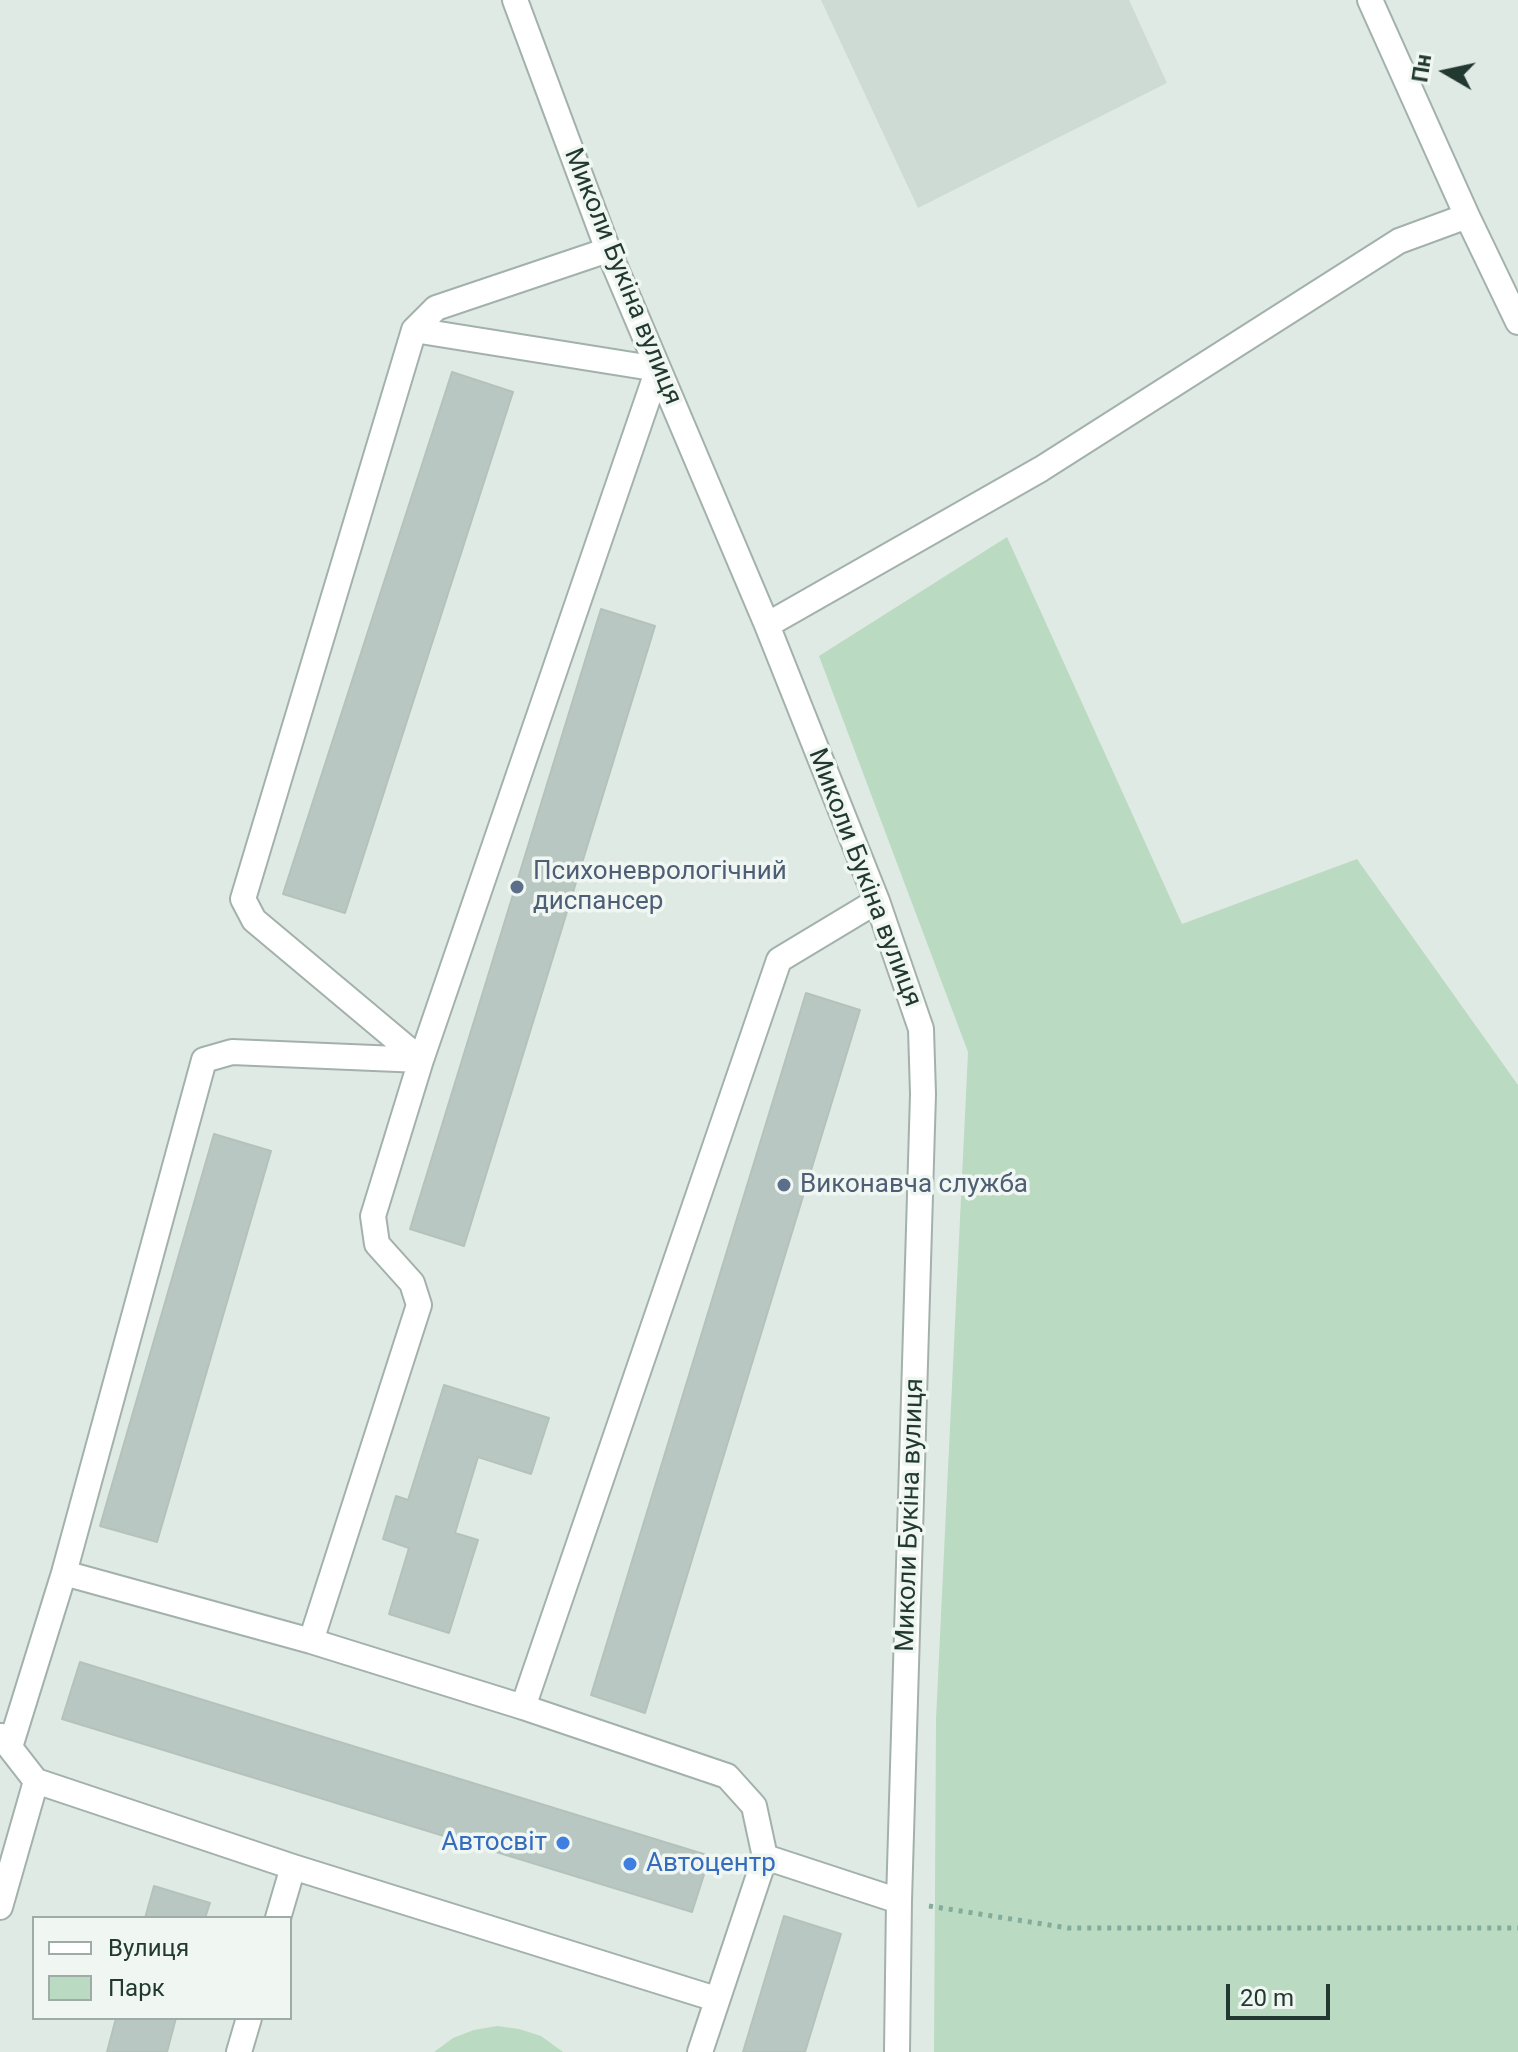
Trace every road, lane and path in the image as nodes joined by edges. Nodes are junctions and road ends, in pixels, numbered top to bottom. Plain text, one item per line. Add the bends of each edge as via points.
1 (515, 0) edge
2 (1370, 0) edge
3 (1467, 216) junction
4 (608, 250) junction
5 (1518, 322) edge
6 (414, 330) junction
7 (658, 369) junction
8 (767, 625) junction
9 (877, 901) junction
10 (421, 1060) junction
11 (64, 1573) junction
12 (311, 1641) junction
13 (523, 1707) junction
14 (5, 1740) edge
15 (36, 1781) junction
16 (765, 1857) junction
17 (293, 1867) junction
18 (899, 1901) junction
19 (0, 1907) edge
20 (279, 1916) edge
21 (1518, 1928) edge
22 (716, 1999) junction
23 (248, 2020) edge
24 (239, 2052) edge
25 (700, 2052) edge
26 (897, 2052) edge

1 - 4 street, Миколи Букіна вулиця
2 - 3 street
3 - 5 street
3 - 8 street via 1399,241 1041,469
4 - 6 street via 436,308
4 - 7 street, Миколи Букіна вулиця
6 - 7 street
6 - 10 street via 243,899 254,920
7 - 8 street, Миколи Букіна вулиця
7 - 10 street
8 - 9 street, Миколи Букіна вулиця
9 - 13 street via 779,960
9 - 18 street, Миколи Букіна вулиця via 921,1029 923,1094
10 - 11 street via 232,1052 204,1060
10 - 12 street via 373,1216 377,1244 412,1283 419,1305
11 - 12 street
11 - 14 street
12 - 13 street
13 - 16 street via 727,1776 754,1806
14 - 15 street
15 - 17 street
15 - 19 street
16 - 18 street
16 - 22 street
17 - 20 street
17 - 22 street
18 - 21 path via 1068,1928
18 - 26 street, Миколи Букіна вулиця
22 - 25 street
23 - 24 street

